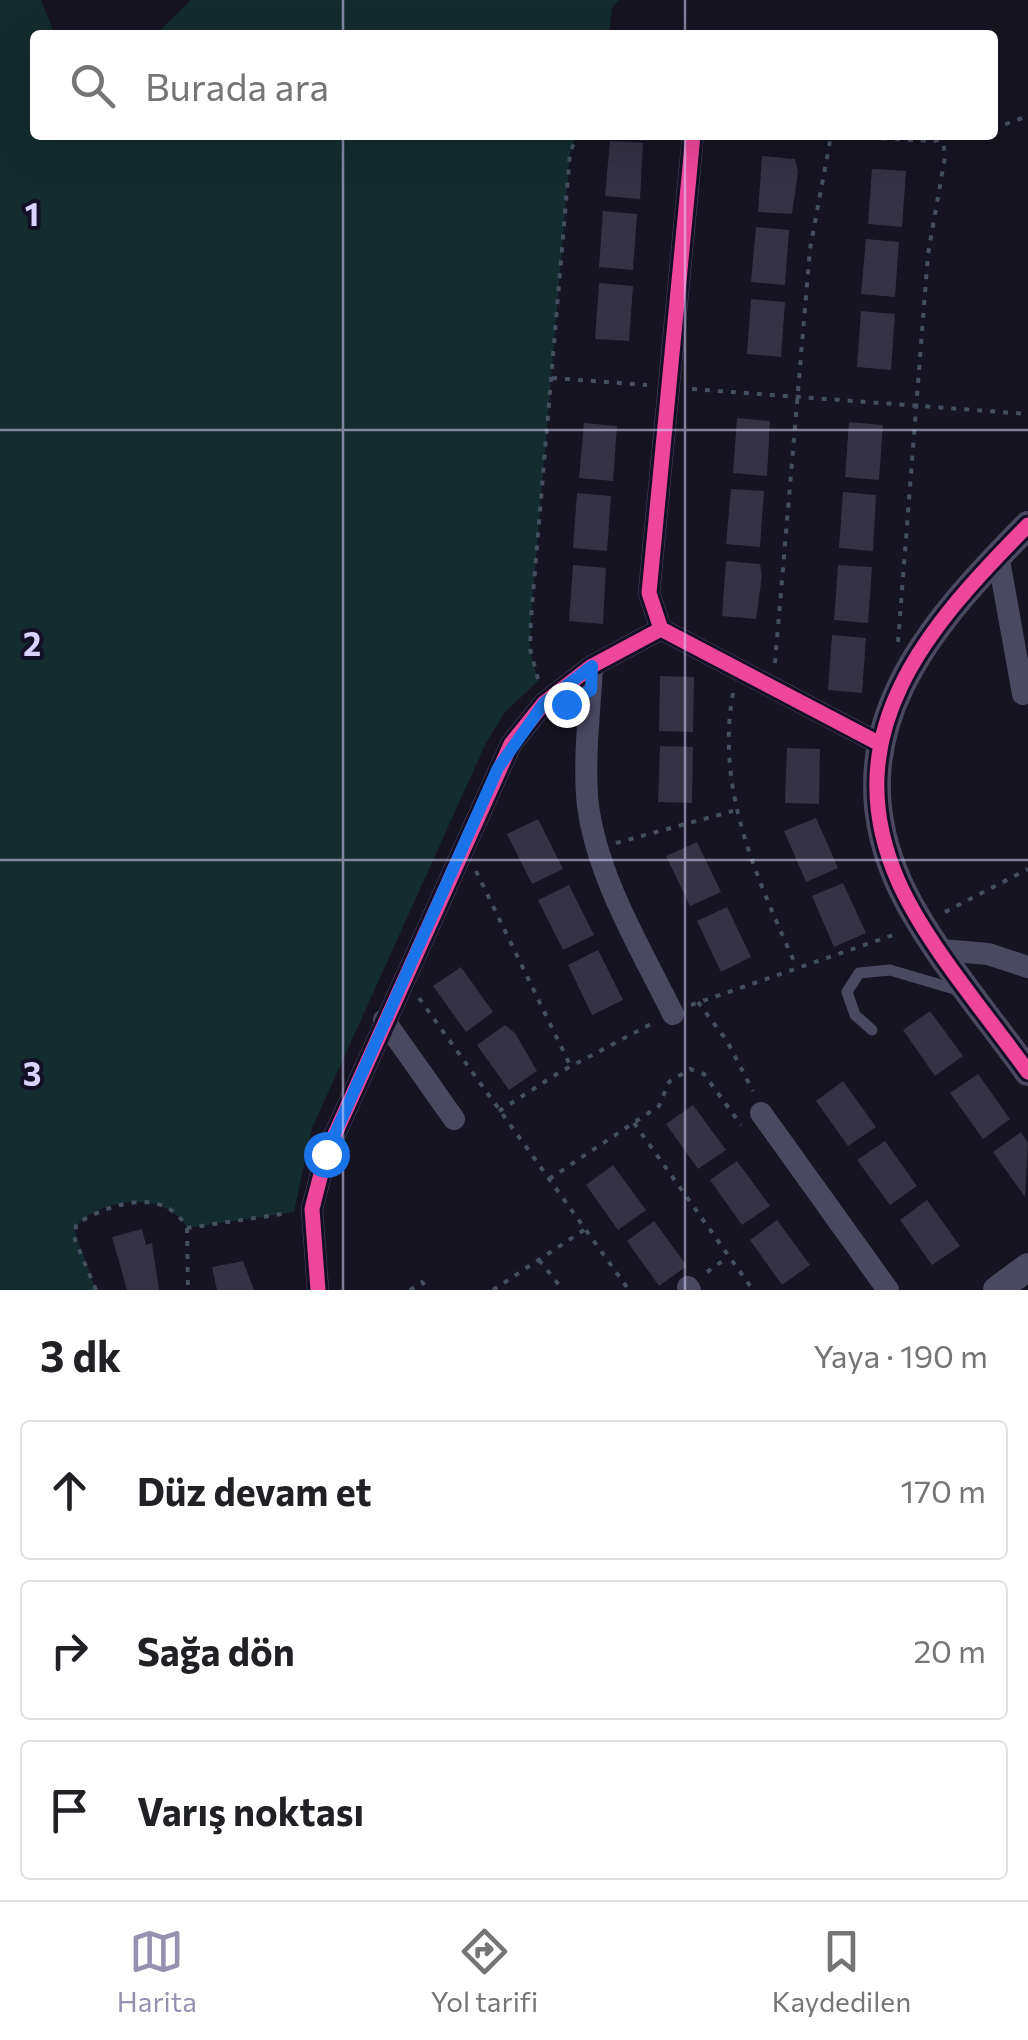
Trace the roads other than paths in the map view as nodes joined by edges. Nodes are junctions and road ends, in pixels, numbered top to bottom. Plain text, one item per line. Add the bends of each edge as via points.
1 (694, 140) edge
2 (1028, 524) edge
3 (998, 555) junction
4 (660, 629) junction
5 (592, 666) junction
6 (1022, 694) dead end
7 (880, 744) junction
8 (942, 950) junction
9 (1028, 967) edge
10 (973, 994) junction
11 (673, 1014) road end
12 (384, 1020) junction
13 (872, 1030) dead end
14 (1028, 1072) edge
15 (762, 1113) road end
16 (454, 1119) dead end
17 (1028, 1267) edge
18 (318, 1290) edge
19 (888, 1290) edge
20 (997, 1290) edge

1 - 4 street via 649,593
2 - 3 street
3 - 6 street
3 - 7 street via 952,603 906,670
4 - 5 street
4 - 7 street
5 - 11 street via 588,801 598,848
5 - 12 street via 544,703 498,768
7 - 8 street via 882,827 915,927
8 - 9 street
8 - 10 street
10 - 13 lane via 890,970 858,973 847,992 849,1003
10 - 14 street
12 - 16 street
12 - 18 street via 318,1183 312,1210
15 - 19 street
17 - 20 street

